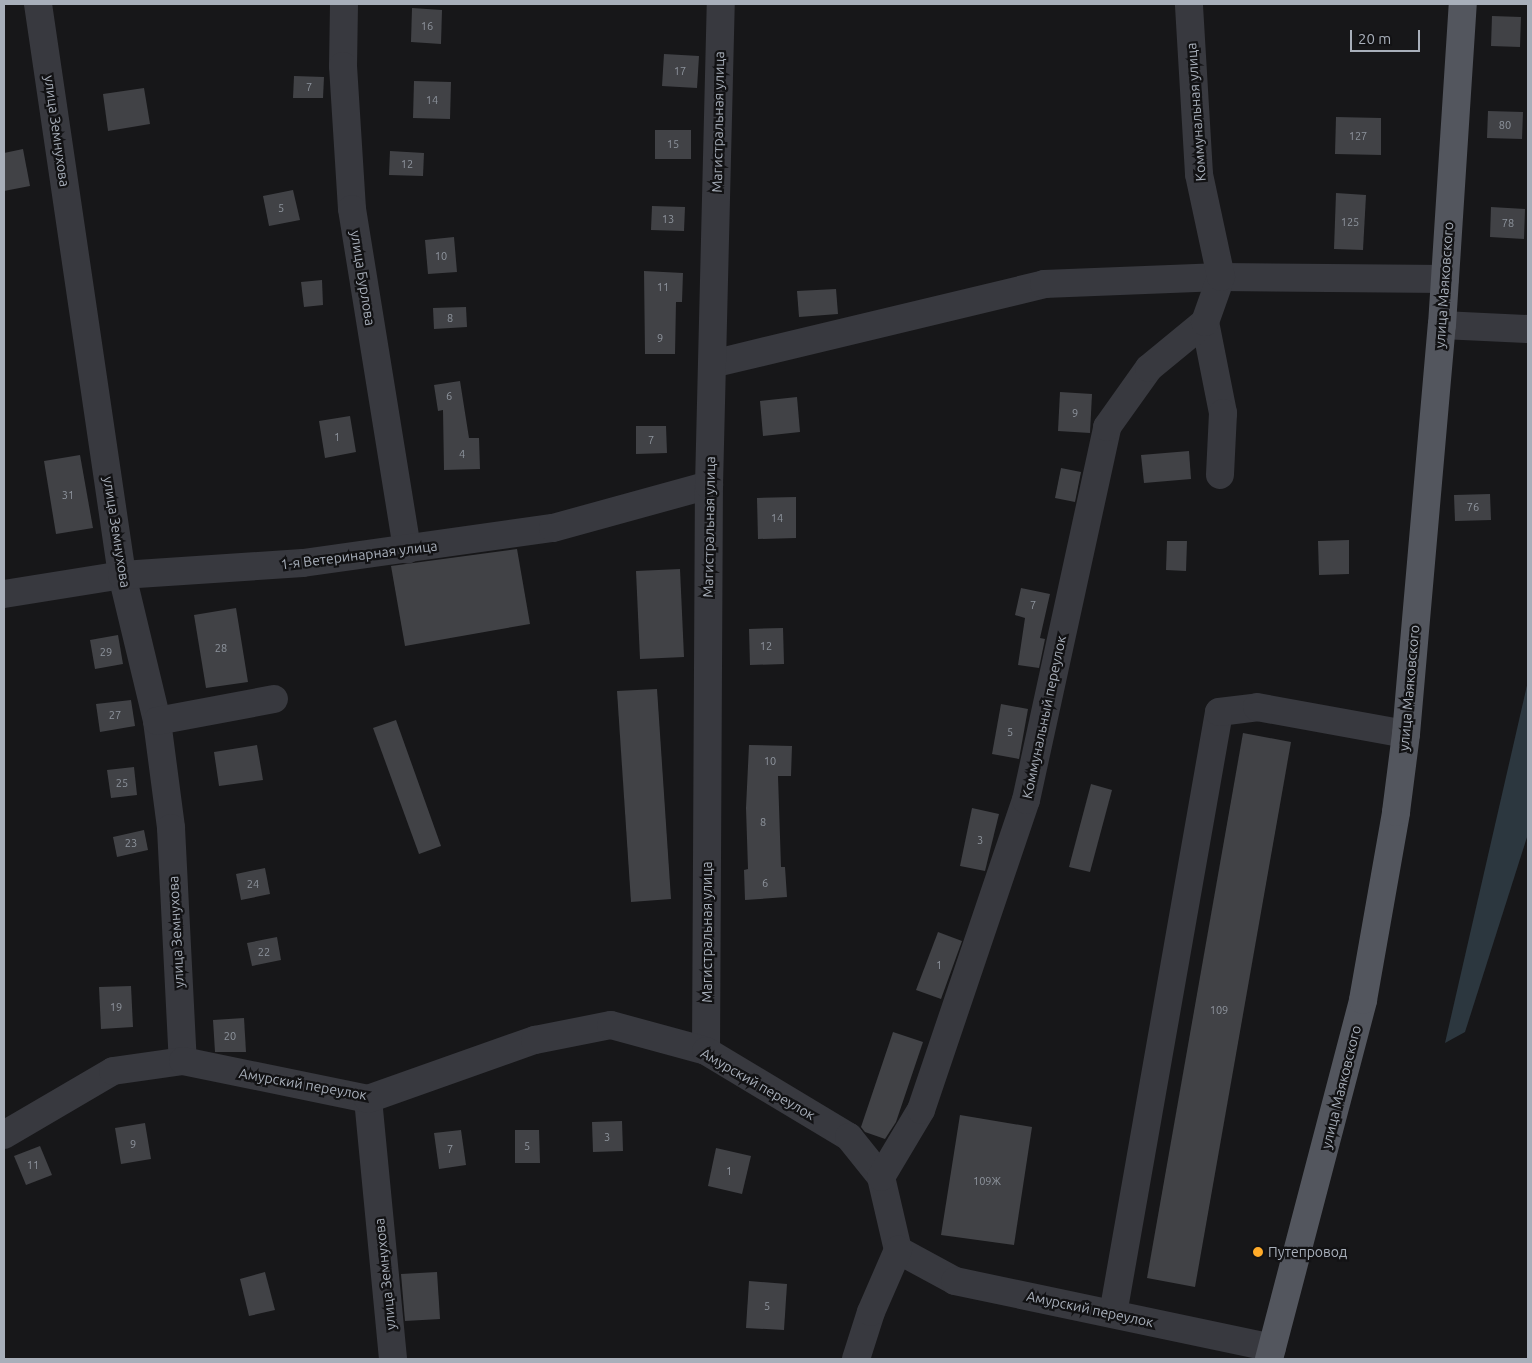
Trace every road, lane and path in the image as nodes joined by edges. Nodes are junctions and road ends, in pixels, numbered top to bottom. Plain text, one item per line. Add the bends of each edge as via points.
1 (38, 4) edge
2 (344, 4) edge
3 (721, 4) edge
4 (1190, 4) edge
5 (1463, 4) edge
6 (1221, 278) junction
7 (1446, 279) junction
8 (1205, 322) junction
9 (1442, 325) junction
10 (1528, 328) edge
11 (712, 364) junction
12 (1220, 475) dead end
13 (709, 486) junction
14 (407, 550) junction
15 (122, 575) junction
16 (4, 594) edge
17 (274, 699) dead end
18 (157, 721) junction
19 (1406, 734) junction
20 (706, 1051) junction
21 (182, 1061) junction
22 (368, 1099) junction
23 (4, 1135) edge
24 (881, 1177) junction
25 (898, 1250) junction
26 (1113, 1314) junction
27 (1270, 1354) edge
28 (393, 1359) edge
29 (856, 1359) edge

1 - 15 street, улица Земнухова
2 - 14 street, улица Бурлова via 343,66 352,209
3 - 11 street, Магистральная улица
4 - 6 street, Коммунальная улица via 1199,174
5 - 7 main road, улица Маяковского
6 - 7 street
6 - 8 street
6 - 11 street via 1044,284
7 - 9 main road, улица Маяковского
8 - 12 street via 1224,413
8 - 24 street, Коммунальный переулок via 1149,368 1107,427 1026,800 921,1110
9 - 10 street
9 - 19 main road, улица Маяковского
11 - 13 street, Магистральная улица
13 - 14 street, 1-я Ветеринарная улица via 553,528
13 - 20 street, Магистральная улица
14 - 15 street, 1-я Ветеринарная улица via 303,563
15 - 16 street, 1-я Ветеринарная улица
15 - 18 street, улица Земнухова
17 - 18 street
18 - 21 street, улица Земнухова via 170,828
19 - 26 street via 1257,707 1219,712
19 - 27 main road, улица Маяковского via 1363,1000
20 - 22 street, Амурский переулок via 611,1025 535,1040
20 - 24 street, Амурский переулок via 848,1137
21 - 22 street, Амурский переулок
21 - 23 street, Амурский переулок via 113,1071
22 - 28 street, улица Земнухова
24 - 25 street, Амурский переулок
25 - 26 street, Амурский переулок via 955,1281
25 - 29 street via 871,1312
26 - 27 street, Амурский переулок

